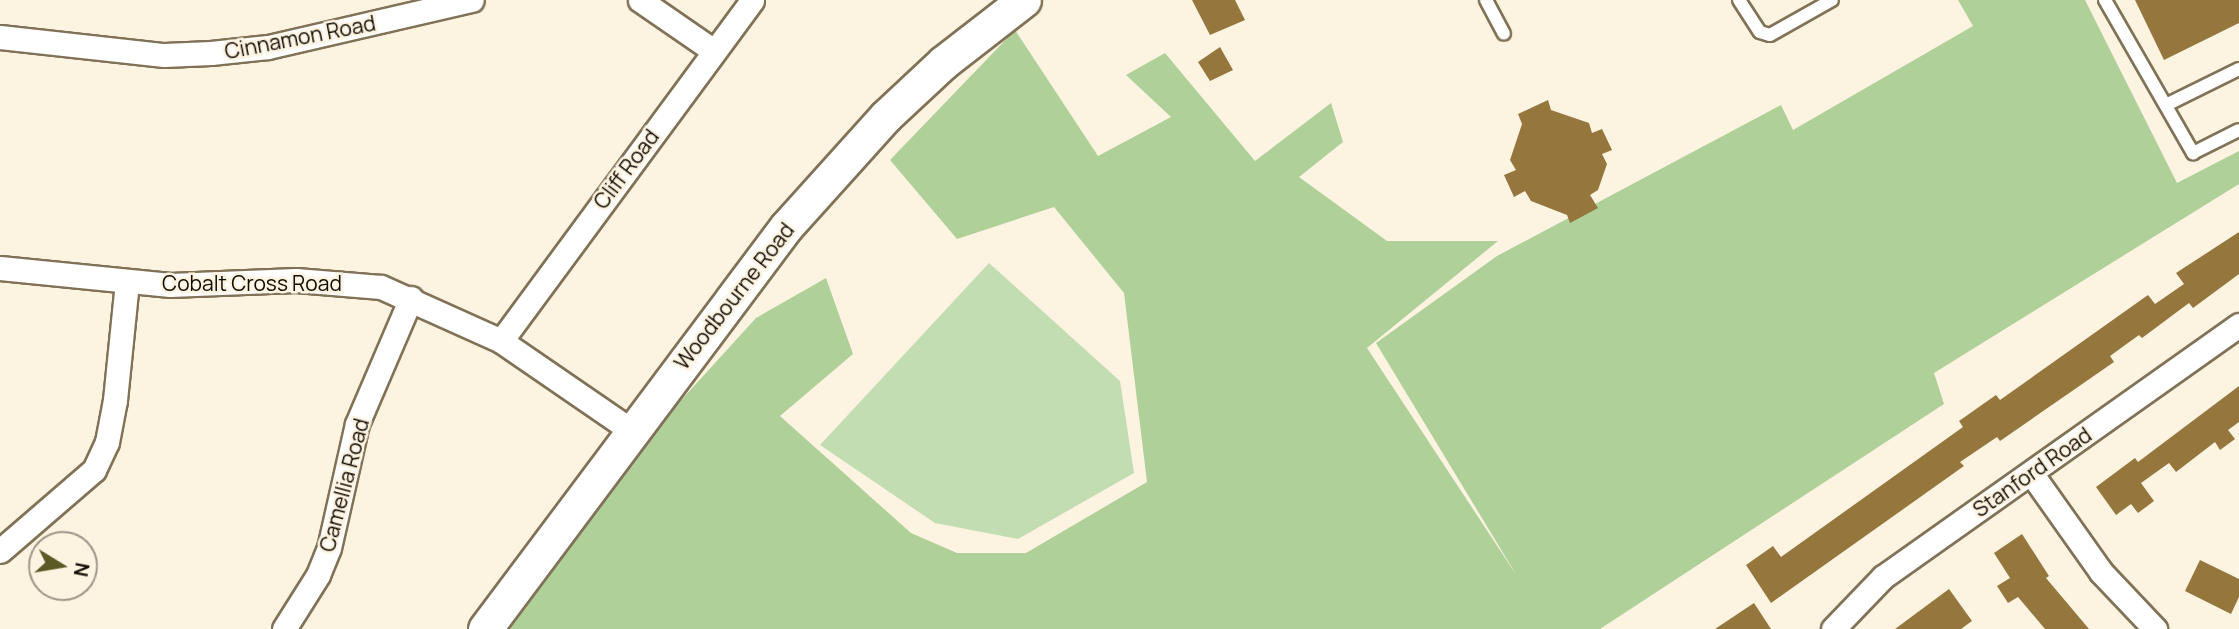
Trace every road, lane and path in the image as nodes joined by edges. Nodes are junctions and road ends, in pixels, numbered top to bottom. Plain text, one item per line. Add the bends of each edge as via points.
1 (472, 0) edge
2 (640, 0) edge
3 (752, 0) edge
4 (1024, 0) edge
5 (1486, 0) edge
6 (1740, 0) edge
7 (1832, 0) edge
8 (2105, 0) edge
9 (1504, 34) dead end
10 (0, 37) edge
11 (714, 51) junction
12 (2239, 69) edge
13 (2165, 105) junction
14 (2239, 130) edge
15 (0, 268) edge
16 (127, 282) junction
17 (411, 298) junction
18 (2239, 325) edge
19 (501, 341) junction
20 (632, 431) junction
21 (2031, 473) junction
22 (0, 551) edge
23 (284, 629) edge
24 (485, 629) edge
25 (1833, 629) edge
26 (2155, 629) edge

1 - 10 street, Cinnamon Road via 268,47 211,53 164,55
2 - 11 street
3 - 11 street, Cliff Road
4 - 20 main road, Woodbourne Road via 944,62 843,161 743,281
5 - 9 lane
6 - 7 lane via 1760,32 1770,35
8 - 13 lane
11 - 19 street, Cliff Road
12 - 13 lane
13 - 14 lane via 2193,153
15 - 16 street, Cobalt Cross Road
16 - 17 street, Cobalt Cross Road via 344,281
16 - 22 street via 115,400 107,442 94,470
17 - 19 street, Cobalt Cross Road
17 - 23 street, Camellia Road via 358,424 329,548 312,586
18 - 21 street, Stanford Road
19 - 20 street, Cobalt Cross Road
20 - 24 main road, Woodbourne Road
21 - 25 street, Stanford Road via 1884,577
21 - 26 street via 2120,595

